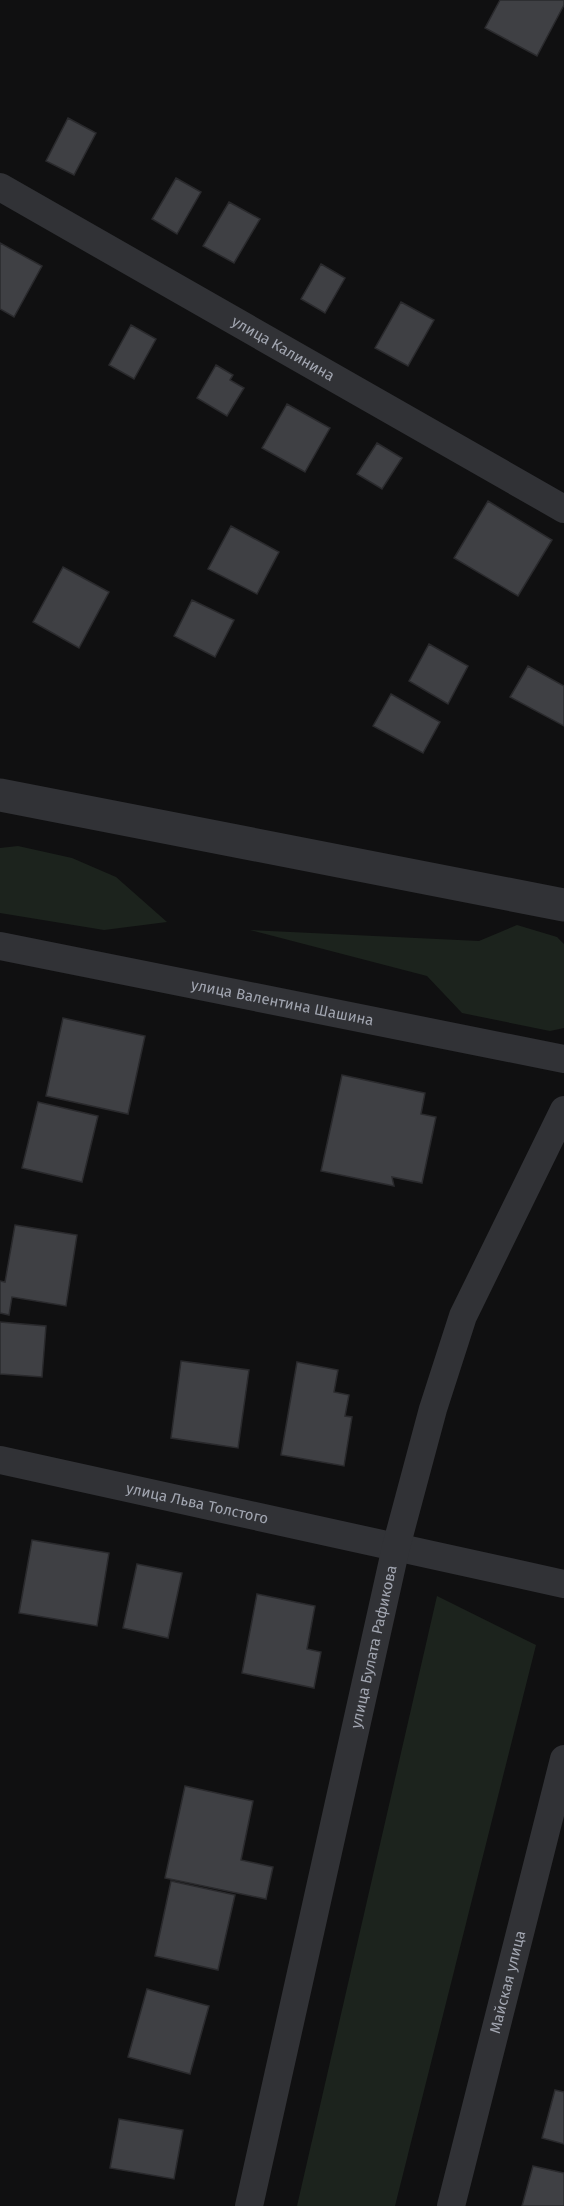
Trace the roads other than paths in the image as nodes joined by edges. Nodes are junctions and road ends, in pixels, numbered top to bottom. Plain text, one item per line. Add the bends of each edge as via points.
1 (0, 187) edge
2 (564, 509) edge
3 (0, 795) edge
4 (564, 905) edge
5 (0, 946) edge
6 (564, 1059) edge
7 (564, 1110) edge
8 (0, 1460) edge
9 (396, 1546) junction
10 (564, 1584) edge
11 (564, 1759) edge
12 (249, 2206) edge
13 (451, 2206) edge

1 - 2 street, улица Калинина
3 - 4 street
5 - 6 street, улица Валентина Шашина
7 - 9 street, улица Булата Рафикова via 463,1316
8 - 9 street, улица Льва Толстого
9 - 10 street, улица Льва Толстого
9 - 12 street, улица Булата Рафикова
11 - 13 street, Майская улица

